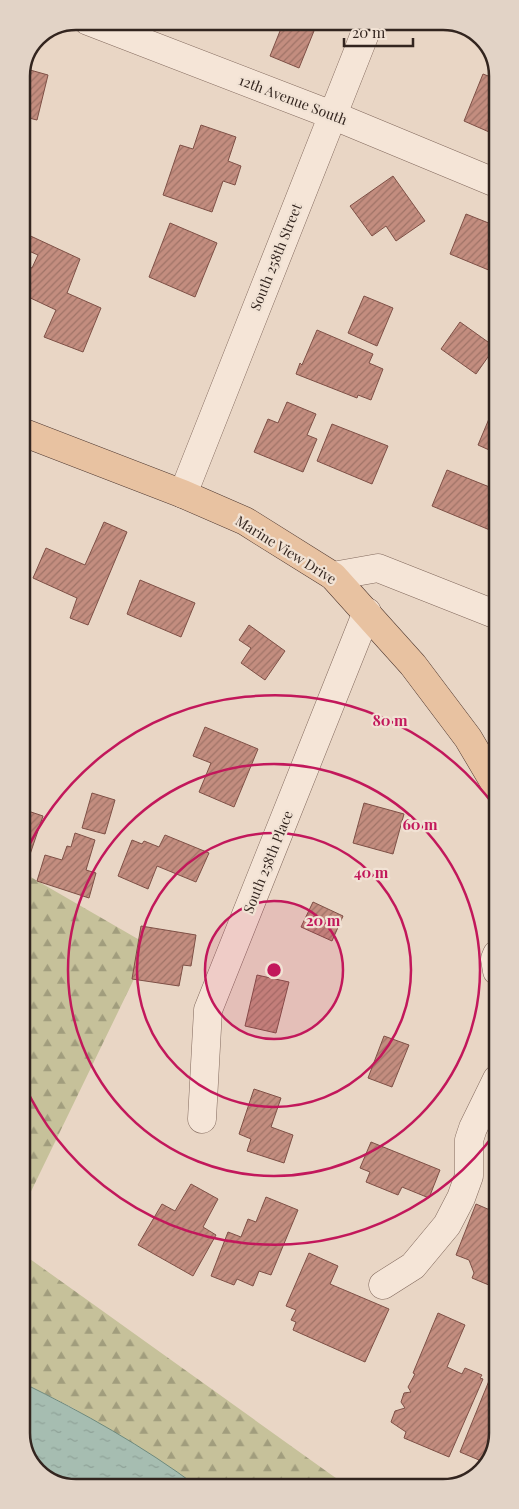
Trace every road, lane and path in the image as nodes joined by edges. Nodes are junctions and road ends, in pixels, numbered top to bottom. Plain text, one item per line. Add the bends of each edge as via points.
1 (111, 30) edge
2 (366, 30) edge
3 (332, 115) junction
4 (489, 180) edge
5 (30, 435) edge
6 (183, 494) junction
7 (333, 576) junction
8 (367, 612) junction
9 (489, 612) edge
10 (489, 773) edge
11 (489, 1095) edge
12 (202, 1119) dead end
13 (383, 1285) dead end

1 - 3 street, 12th Avenue South
2 - 3 street, South 258th Street
3 - 4 street, 12th Avenue South
3 - 6 street, South 258th Street
5 - 6 main road, Marine View Drive
6 - 7 main road, Marine View Drive via 245,521
7 - 8 main road, Marine View Drive
7 - 9 street via 378,568
8 - 10 main road, Marine View Drive via 413,665 468,738
8 - 12 street, South 258th Place via 208,1010
11 - 13 street via 472,1128 469,1176 447,1225 413,1266

